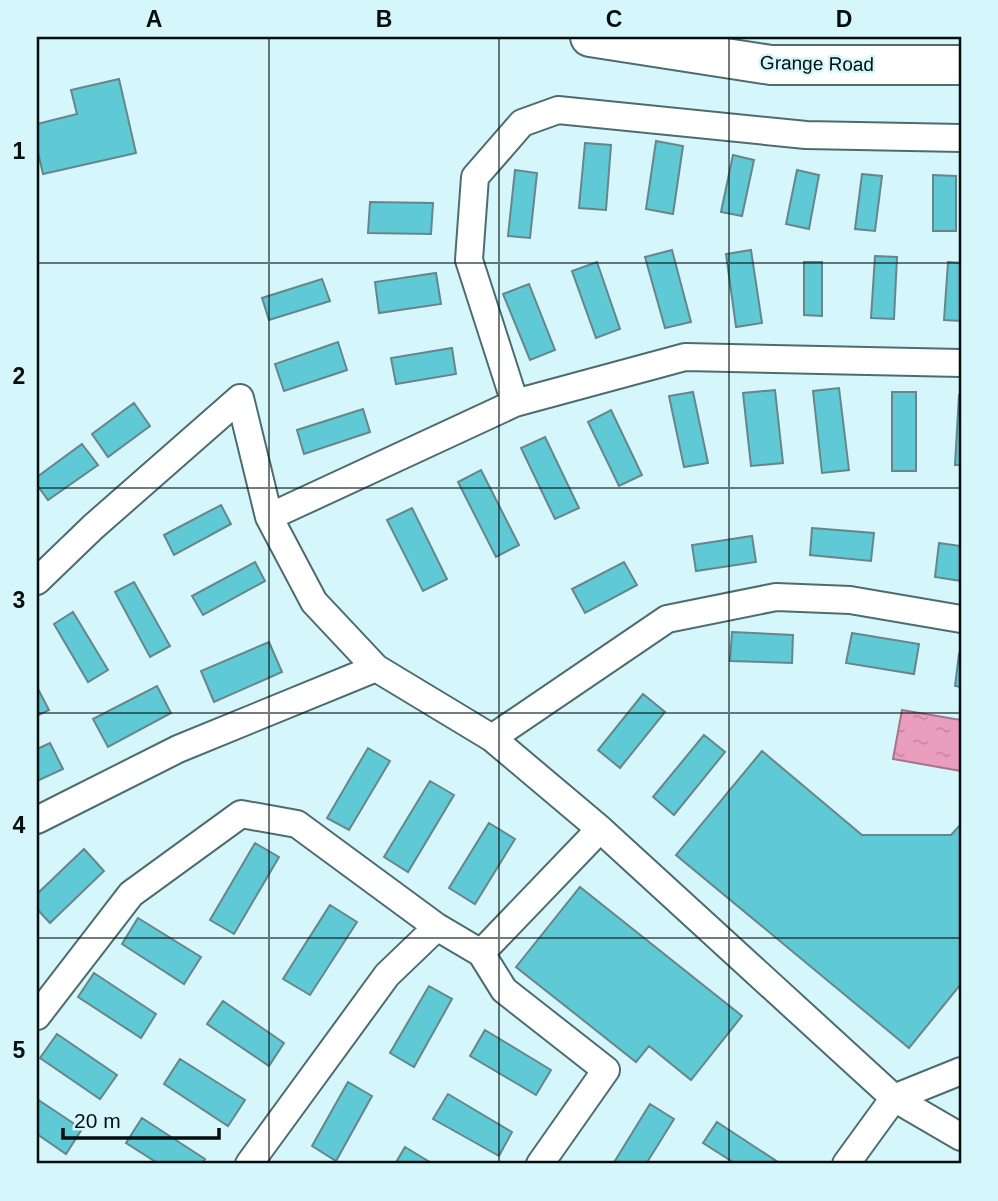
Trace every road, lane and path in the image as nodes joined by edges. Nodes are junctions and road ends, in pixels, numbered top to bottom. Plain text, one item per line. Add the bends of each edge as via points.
1 (590, 37) edge
2 (961, 65) edge
3 (961, 138) edge
4 (961, 363) edge
5 (516, 402) junction
6 (269, 517) junction
7 (37, 582) edge
8 (961, 619) edge
9 (376, 668) junction
10 (492, 737) junction
11 (37, 820) edge
12 (600, 829) junction
13 (437, 927) junction
14 (481, 953) junction
15 (37, 1016) edge
16 (961, 1071) edge
17 (894, 1098) junction
18 (961, 1138) edge
19 (250, 1164) edge
20 (540, 1164) edge
21 (846, 1164) edge

1 - 2 street, Grange Road via 771,65
3 - 5 lane via 806,135 558,110 522,123 475,177 469,260
4 - 5 lane via 685,357
5 - 6 lane
6 - 7 lane via 240,398
6 - 9 lane via 314,602
8 - 10 lane via 850,600 776,597 667,619
9 - 10 lane
9 - 11 lane via 178,749
10 - 12 lane
12 - 14 lane
12 - 17 lane
13 - 14 lane
13 - 15 lane via 297,824 241,814 131,894
13 - 19 lane via 387,975
14 - 20 lane via 504,990 606,1070
16 - 17 lane
17 - 18 lane
17 - 21 lane

